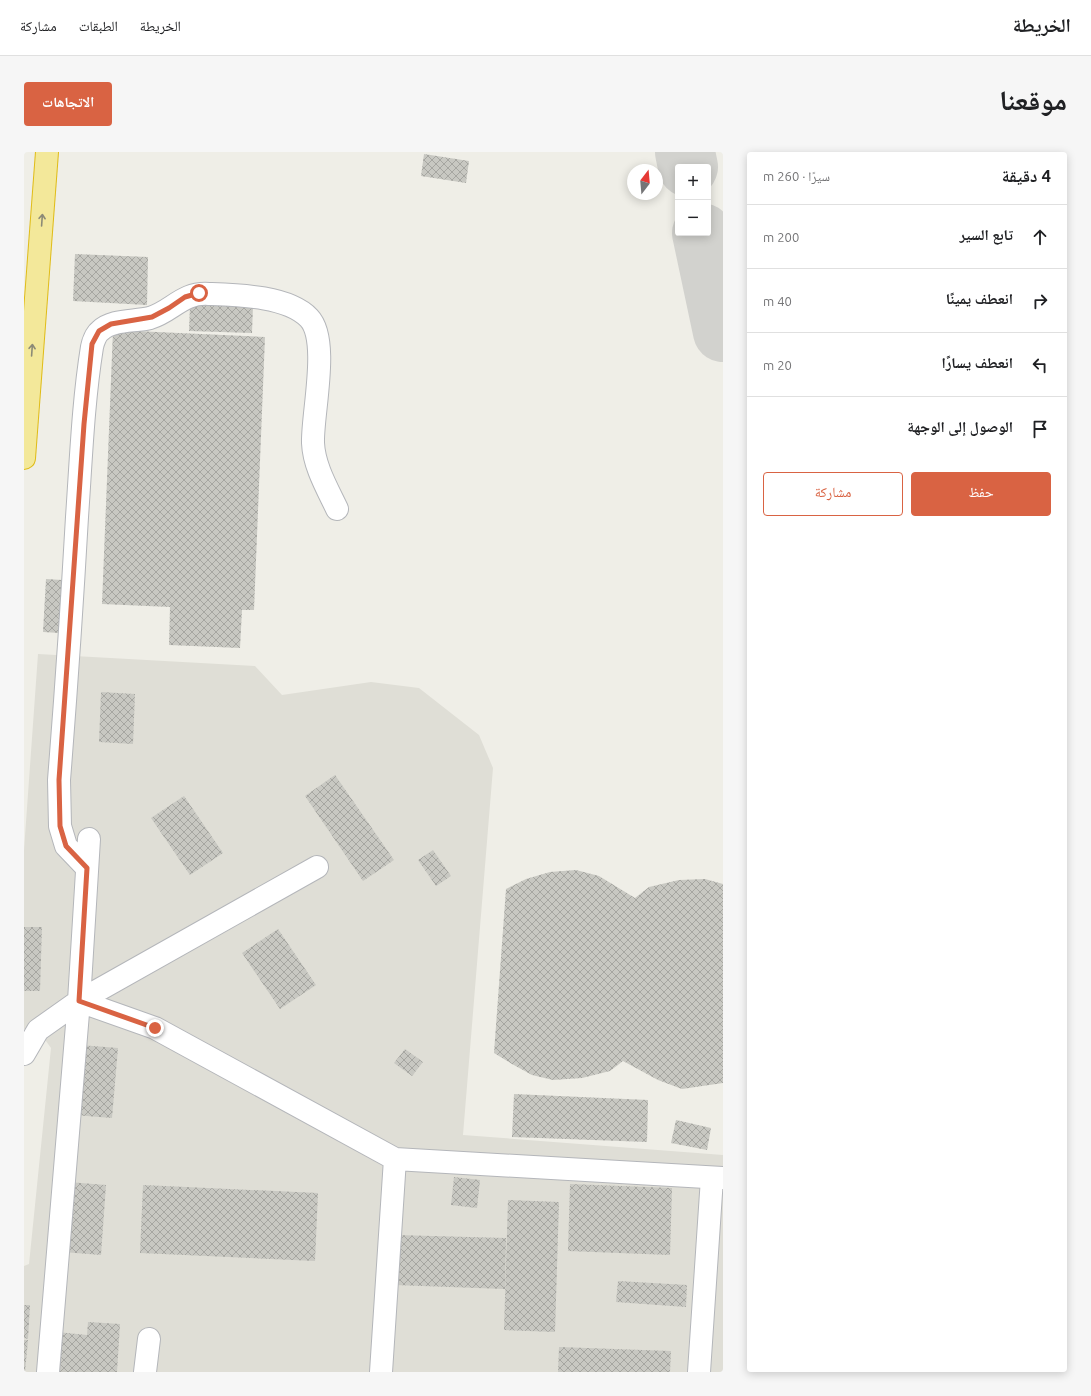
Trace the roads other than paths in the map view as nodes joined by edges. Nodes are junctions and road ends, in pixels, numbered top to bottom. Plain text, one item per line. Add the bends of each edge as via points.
1 (47, 152) edge
2 (24, 458) edge
3 (337, 509) dead end
4 (89, 839) dead end
5 (317, 867) dead end
6 (87, 868) junction
7 (79, 1001) junction
8 (24, 1054) edge
9 (395, 1159) junction
10 (718, 1178) edge
11 (148, 1339) dead end
12 (48, 1372) edge
13 (146, 1372) edge
14 (381, 1372) edge
15 (699, 1372) edge

2 -> 1 highway
3 - 6 lane via 320,475 313,444 319,339 310,319 285,303 260,298 199,293 185,297 152,317 111,324 99,331 92,344 84,424 59,780 60,826 66,846
4 - 6 lane
5 - 7 lane
6 - 7 lane
7 - 8 lane via 38,1030
7 - 9 lane via 155,1028
7 - 12 lane
9 - 10 lane
9 - 14 lane
10 - 15 lane
11 - 13 lane

